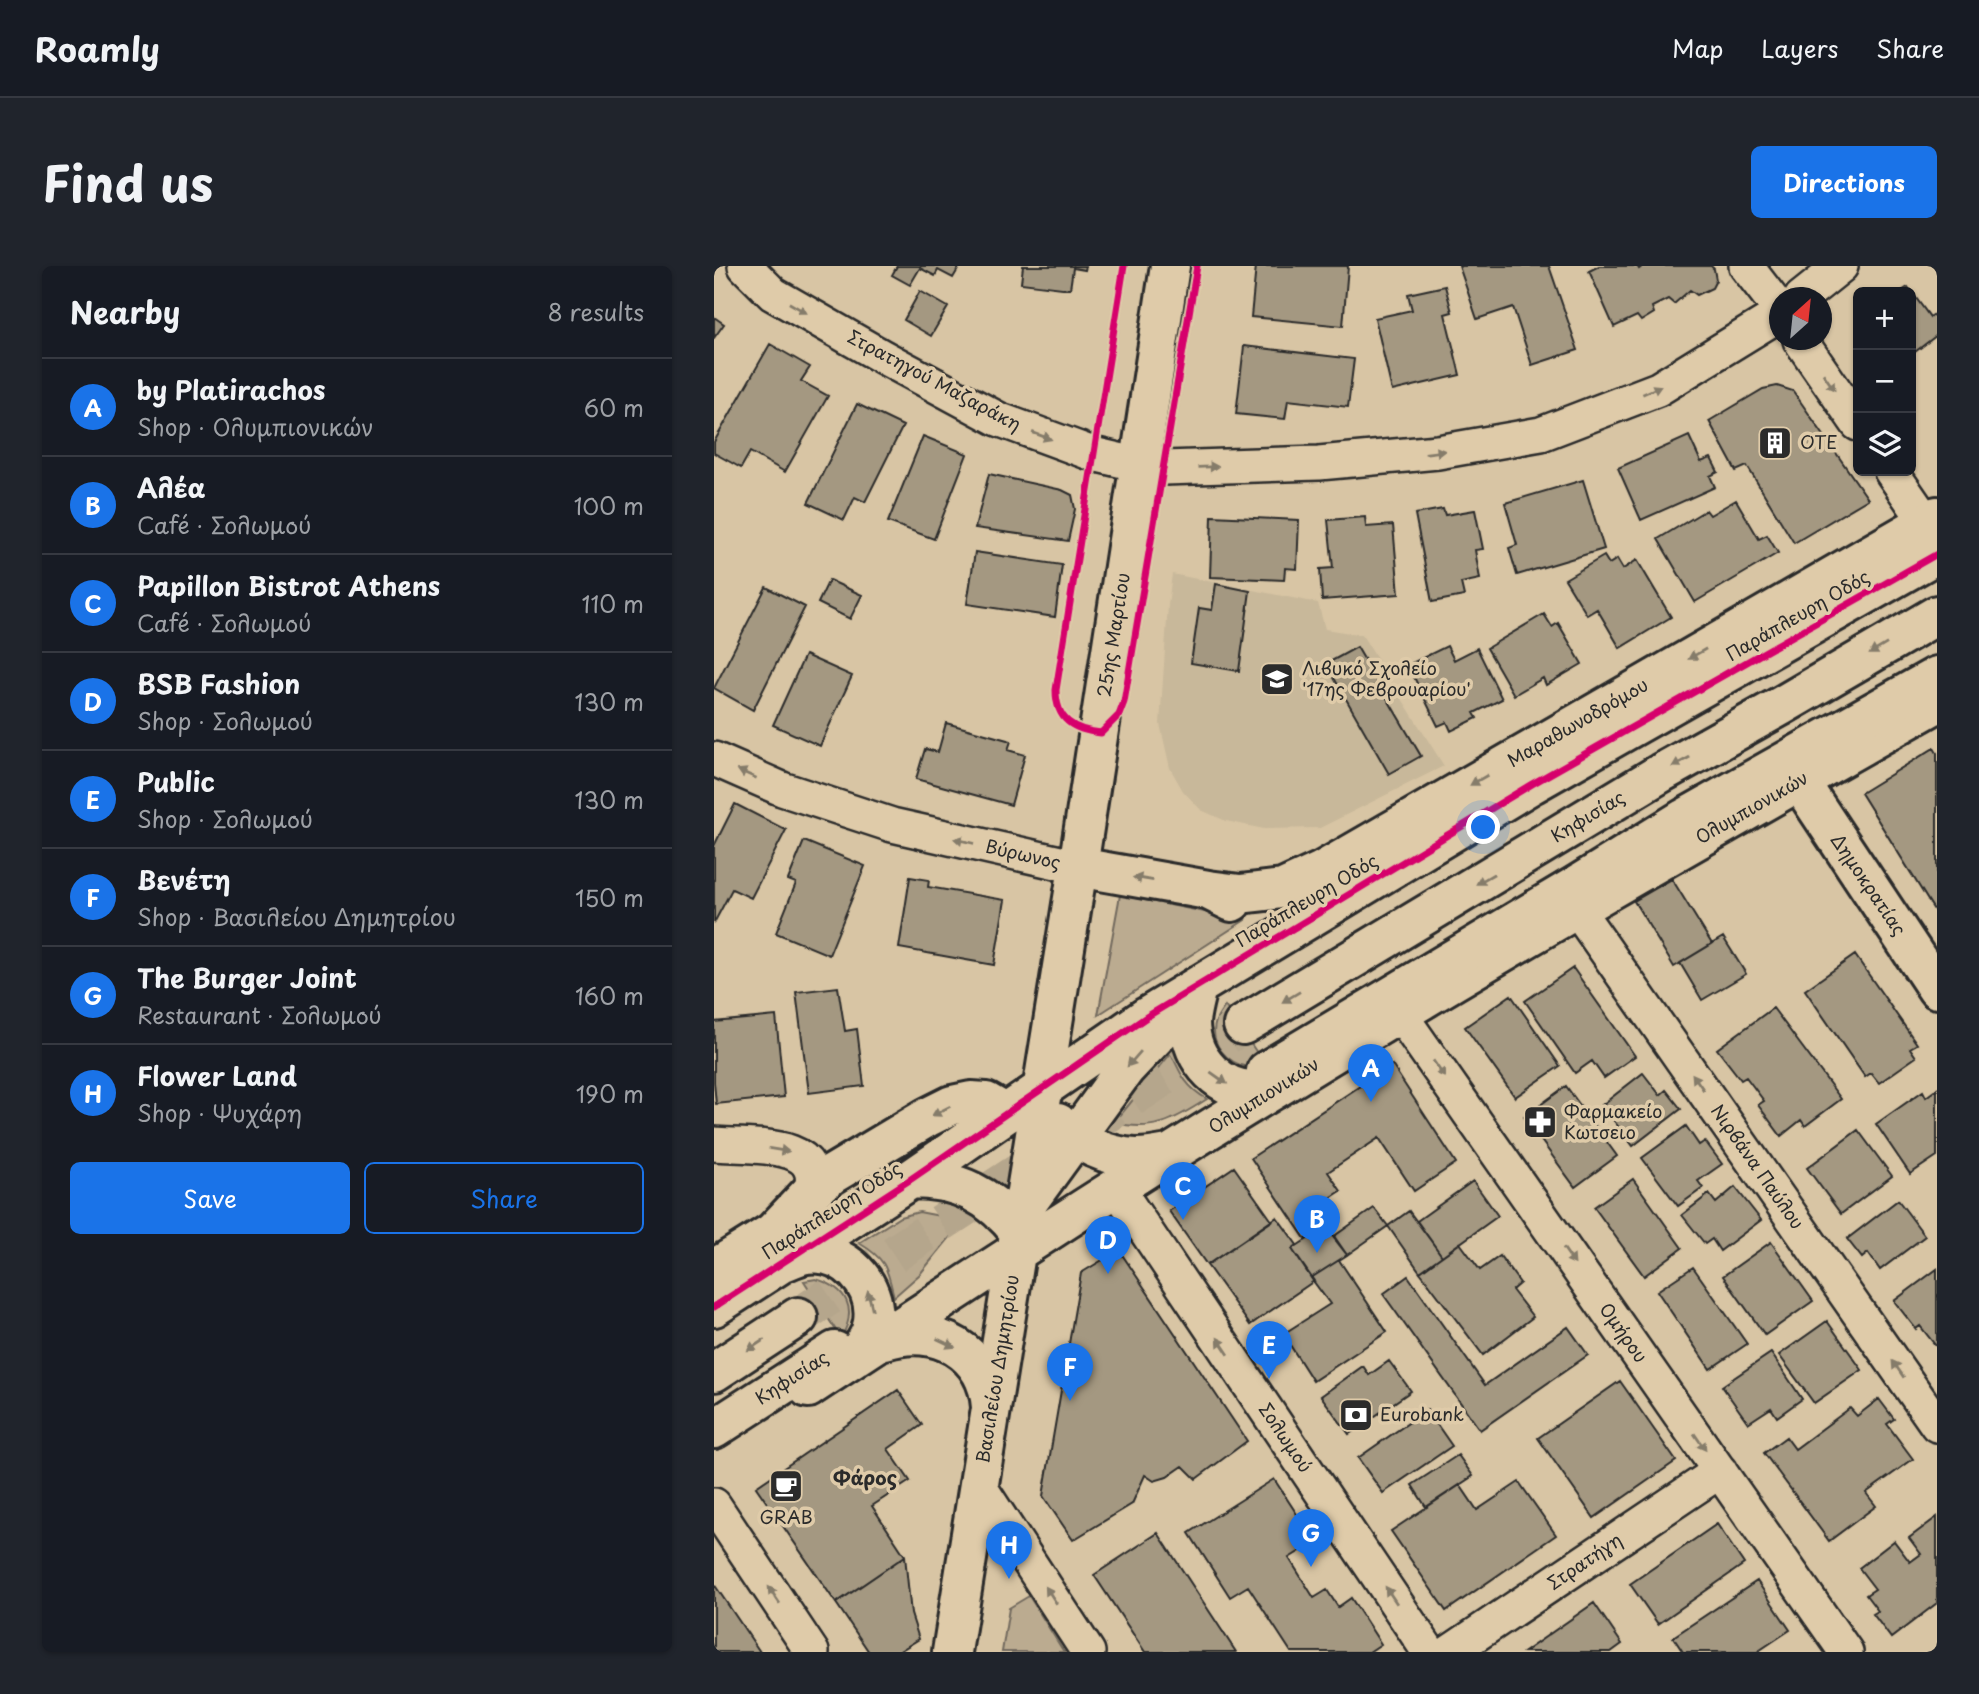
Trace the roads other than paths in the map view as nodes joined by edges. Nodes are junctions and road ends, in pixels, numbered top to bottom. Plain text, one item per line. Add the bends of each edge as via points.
1 (744, 266) edge
2 (1170, 266) edge
3 (1746, 266) edge
4 (1841, 266) edge
5 (1815, 287) edge
6 (1769, 297) edge
7 (1769, 319) edge
8 (1807, 350) edge
9 (1853, 417) edge
10 (1140, 465) junction
11 (1894, 476) edge
12 (1933, 531) edge
13 (1937, 615) edge
14 (1937, 676) edge
15 (1937, 703) edge
16 (714, 759) edge
17 (1799, 781) junction
18 (1078, 867) junction
19 (1208, 890) junction
20 (1336, 902) junction
21 (1576, 908) junction
22 (1206, 985) junction
23 (1937, 989) edge
24 (1400, 1014) junction
25 (1243, 1025) tunnel mouth
26 (1274, 1077) junction
27 (1042, 1095) junction
28 (1004, 1113) junction
29 (1075, 1138) junction
30 (714, 1144) edge
31 (1171, 1153) junction
32 (911, 1179) junction
33 (1117, 1188) junction
34 (810, 1193) junction
35 (1020, 1231) junction
36 (783, 1262) junction
37 (714, 1269) edge
38 (714, 1307) edge
39 (798, 1317) tunnel mouth
40 (855, 1351) junction
41 (714, 1372) edge
42 (991, 1413) junction
43 (1937, 1425) edge
44 (714, 1429) edge
45 (714, 1450) edge
46 (1720, 1471) junction
47 (980, 1487) junction
48 (714, 1505) edge
49 (812, 1652) edge
50 (952, 1652) edge
51 (1088, 1652) edge
52 (1429, 1652) edge
53 (1450, 1652) edge
54 (1846, 1652) edge

1 -> 10 street, Στρατηγού Μαζαράκη via 773,294 998,419 1093,454
2 - 10 street, 25ης Μαρτίου
3 - 6 street
4 - 5 street
10 -> 7 street, Στρατηγού Μαζαράκη via 1319,463 1438,452 1541,434 1658,389
8 -> 9 street
10 - 18 street, 25ης Μαρτίου
11 - 12 street
12 -> 19 street, Μαραθωνοδρόμου via 1322,871 1283,889 1240,894
12 - 20 street, Παράπλευρη Οδός
13 -> 25 street, Κηφισίας via 1661,773
14 - 26 street via 1685,818
15 - 17 street, Ολυμπιονικών
18 -> 16 street, Βύρωνος via 892,825 782,789
17 - 21 street, Ολυμπιονικών
17 - 23 street, Δημοκρατίας
19 -> 18 street, Βύρωνος
18 - 27 street, 25ης Μαρτίου
19 - 20 street, Βύρωνος via 1240,907 1281,917
20 - 22 street, Παράπλευρη Οδός
21 - 24 street, Ολυμπιονικών
43 -> 21 street, Νιρβάνα Παύλου
22 -> 26 street via 1190,1022 1200,1059 1215,1077 1237,1088 1260,1090
22 - 27 street, Παράπλευρη Οδός via 1121,1033
22 -> 29 street via 1125,1069
24 - 26 street, Ολυμπιονικών
24 -> 46 street, Ομήρου
26 - 31 street, Ολυμπιονικών
27 - 28 street, Παράπλευρη Οδός
27 - 29 street via 1064,1130
27 - 35 street, Βασιλείου Δημητρίου
28 - 32 street, Παράπλευρη Οδός
28 -> 34 street via 985,1102 952,1105 852,1161
29 - 31 street via 1093,1148 1135,1158
29 - 35 street
30 -> 34 street via 796,1153 809,1164 814,1180
31 - 33 street, Ολυμπιονικών
32 - 35 street via 960,1186 990,1203
32 - 36 street, Παράπλευρη Οδός
33 - 35 street, Ολυμπιονικών
52 -> 33 street, Σολωμού
34 - 37 street via 773,1232
35 - 40 street, Ολυμπιονικών
35 - 42 street, Βασιλείου Δημητρίου
36 - 38 street, Παράπλευρη Οδός
40 -> 36 street via 865,1344 873,1323 872,1301 863,1280 847,1264 827,1255 804,1254
39 -> 41 street
40 -> 42 street via 914,1334 955,1346 984,1379
40 - 44 street, Κηφισίας
40 - 45 street, Ολυμπιονικών
42 - 47 street, Βασιλείου Δημητρίου
46 - 53 street, Στρατήγη
46 - 54 street, Ομήρου
47 - 50 street, Βασιλείου Δημητρίου
51 -> 47 street
49 -> 48 street

